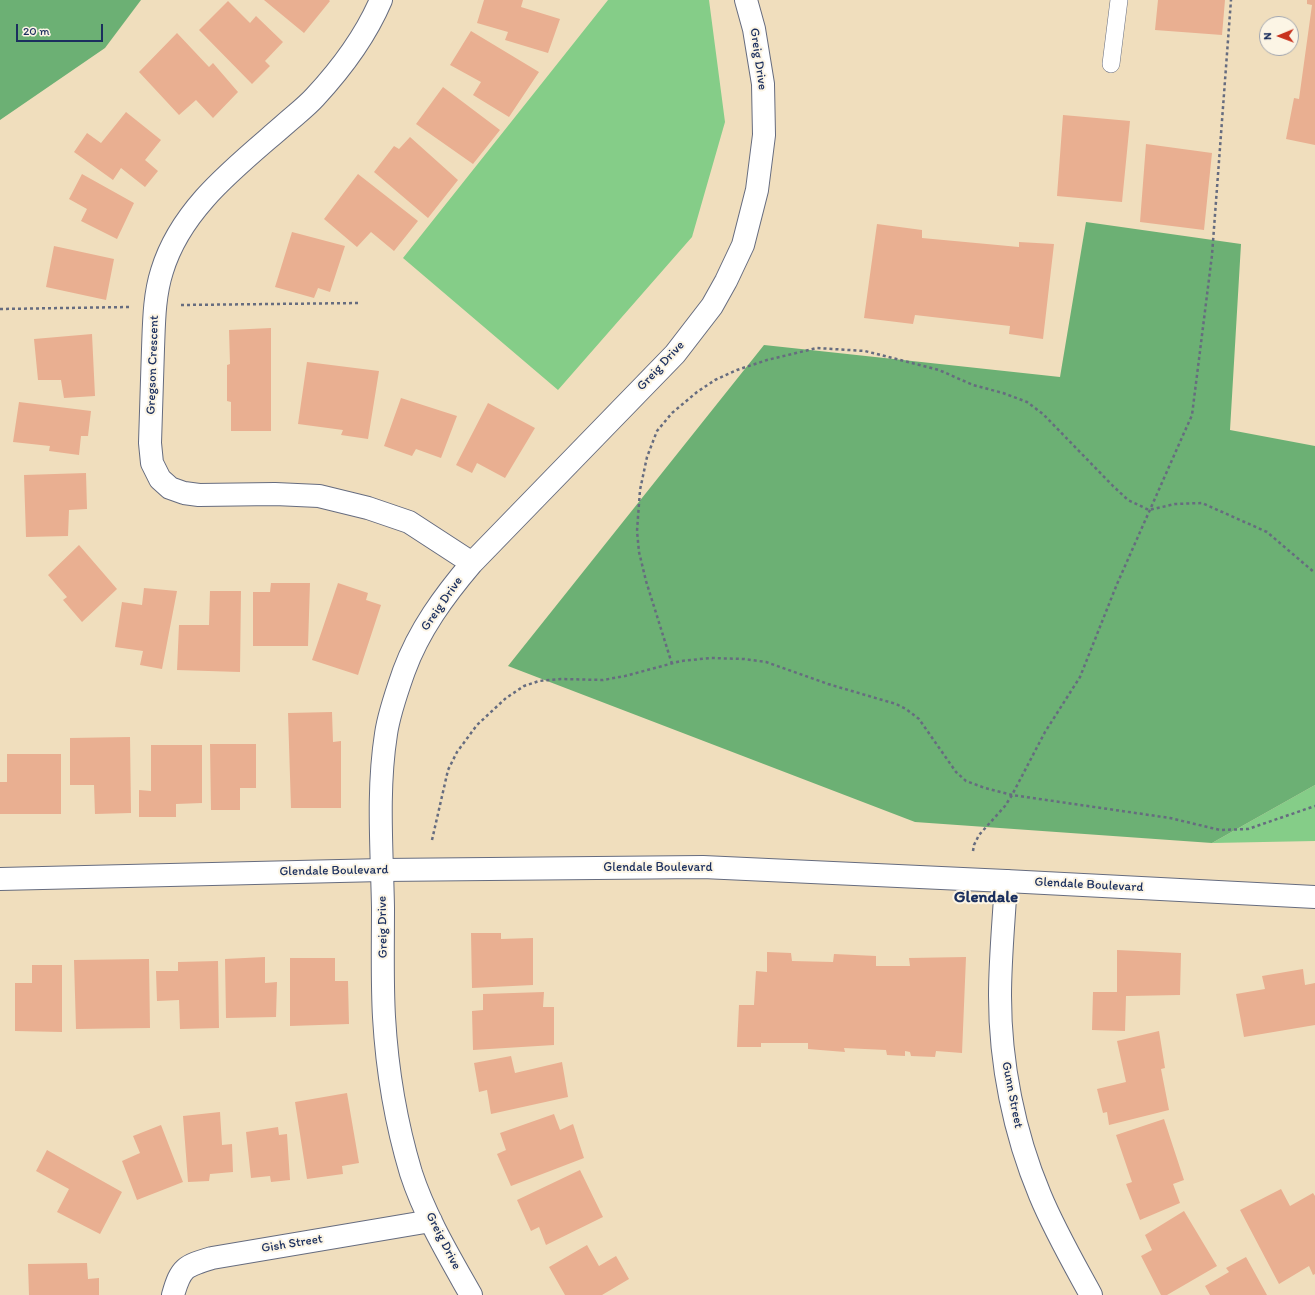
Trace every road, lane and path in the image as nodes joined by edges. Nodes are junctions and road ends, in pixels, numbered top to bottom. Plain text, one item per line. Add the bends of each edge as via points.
1 (381, 0) edge
2 (746, 0) edge
3 (1119, 0) edge
4 (1231, 0) edge
5 (1111, 64) dead end
6 (361, 303) dead end
7 (180, 305) dead end
8 (130, 307) dead end
9 (0, 309) edge
10 (1150, 510) junction
11 (472, 563) junction
12 (1315, 573) edge
13 (672, 664) junction
14 (1012, 795) junction
15 (1315, 806) edge
16 (432, 840) dead end
17 (973, 851) dead end
18 (382, 870) junction
19 (0, 879) edge
20 (1006, 881) junction
21 (1315, 897) edge
22 (431, 1221) junction
23 (173, 1295) edge
24 (471, 1295) edge
25 (1091, 1295) edge

1 - 11 street, Gregson Crescent via 345,61 314,98 211,191 192,212 172,244 161,272 155,307 150,443 152,463 160,479 170,488 184,493 319,496 368,508 409,522
2 - 11 street, Greig Drive via 754,29 763,84 764,135 757,190 743,245 726,280 712,306 675,354
3 - 5 lane
4 - 10 path via 1212,255 1192,416
6 - 7 path
8 - 9 path
10 - 12 path via 1175,504 1202,503 1267,532
10 - 13 path via 1128,500 1044,414 1027,402 973,385 939,370 865,351 817,348 767,360 715,380 697,392 672,413 657,431 647,456 640,490 639,552
10 - 14 path via 1080,677 1045,732
11 - 18 street, Greig Drive via 447,592 425,626 404,670 396,697 386,733 381,780
13 - 14 path via 711,658 766,662 896,704 919,719 956,772 966,781
13 - 16 path via 603,680 539,681 524,686 506,698 477,725 454,758 448,770
14 - 15 path via 1170,818 1220,830 1248,829
14 - 17 path via 979,835
18 - 19 street, Glendale Boulevard
18 - 20 street, Glendale Boulevard via 703,868
18 - 22 street, Greig Drive via 384,1017 390,1072 402,1140 412,1175
20 - 21 street, Glendale Boulevard
20 - 25 street, Gunn Street via 1000,996 1002,1043 1010,1096 1023,1149 1040,1195
22 - 23 street, Gish Street via 212,1258 184,1269
22 - 24 street, Greig Drive

